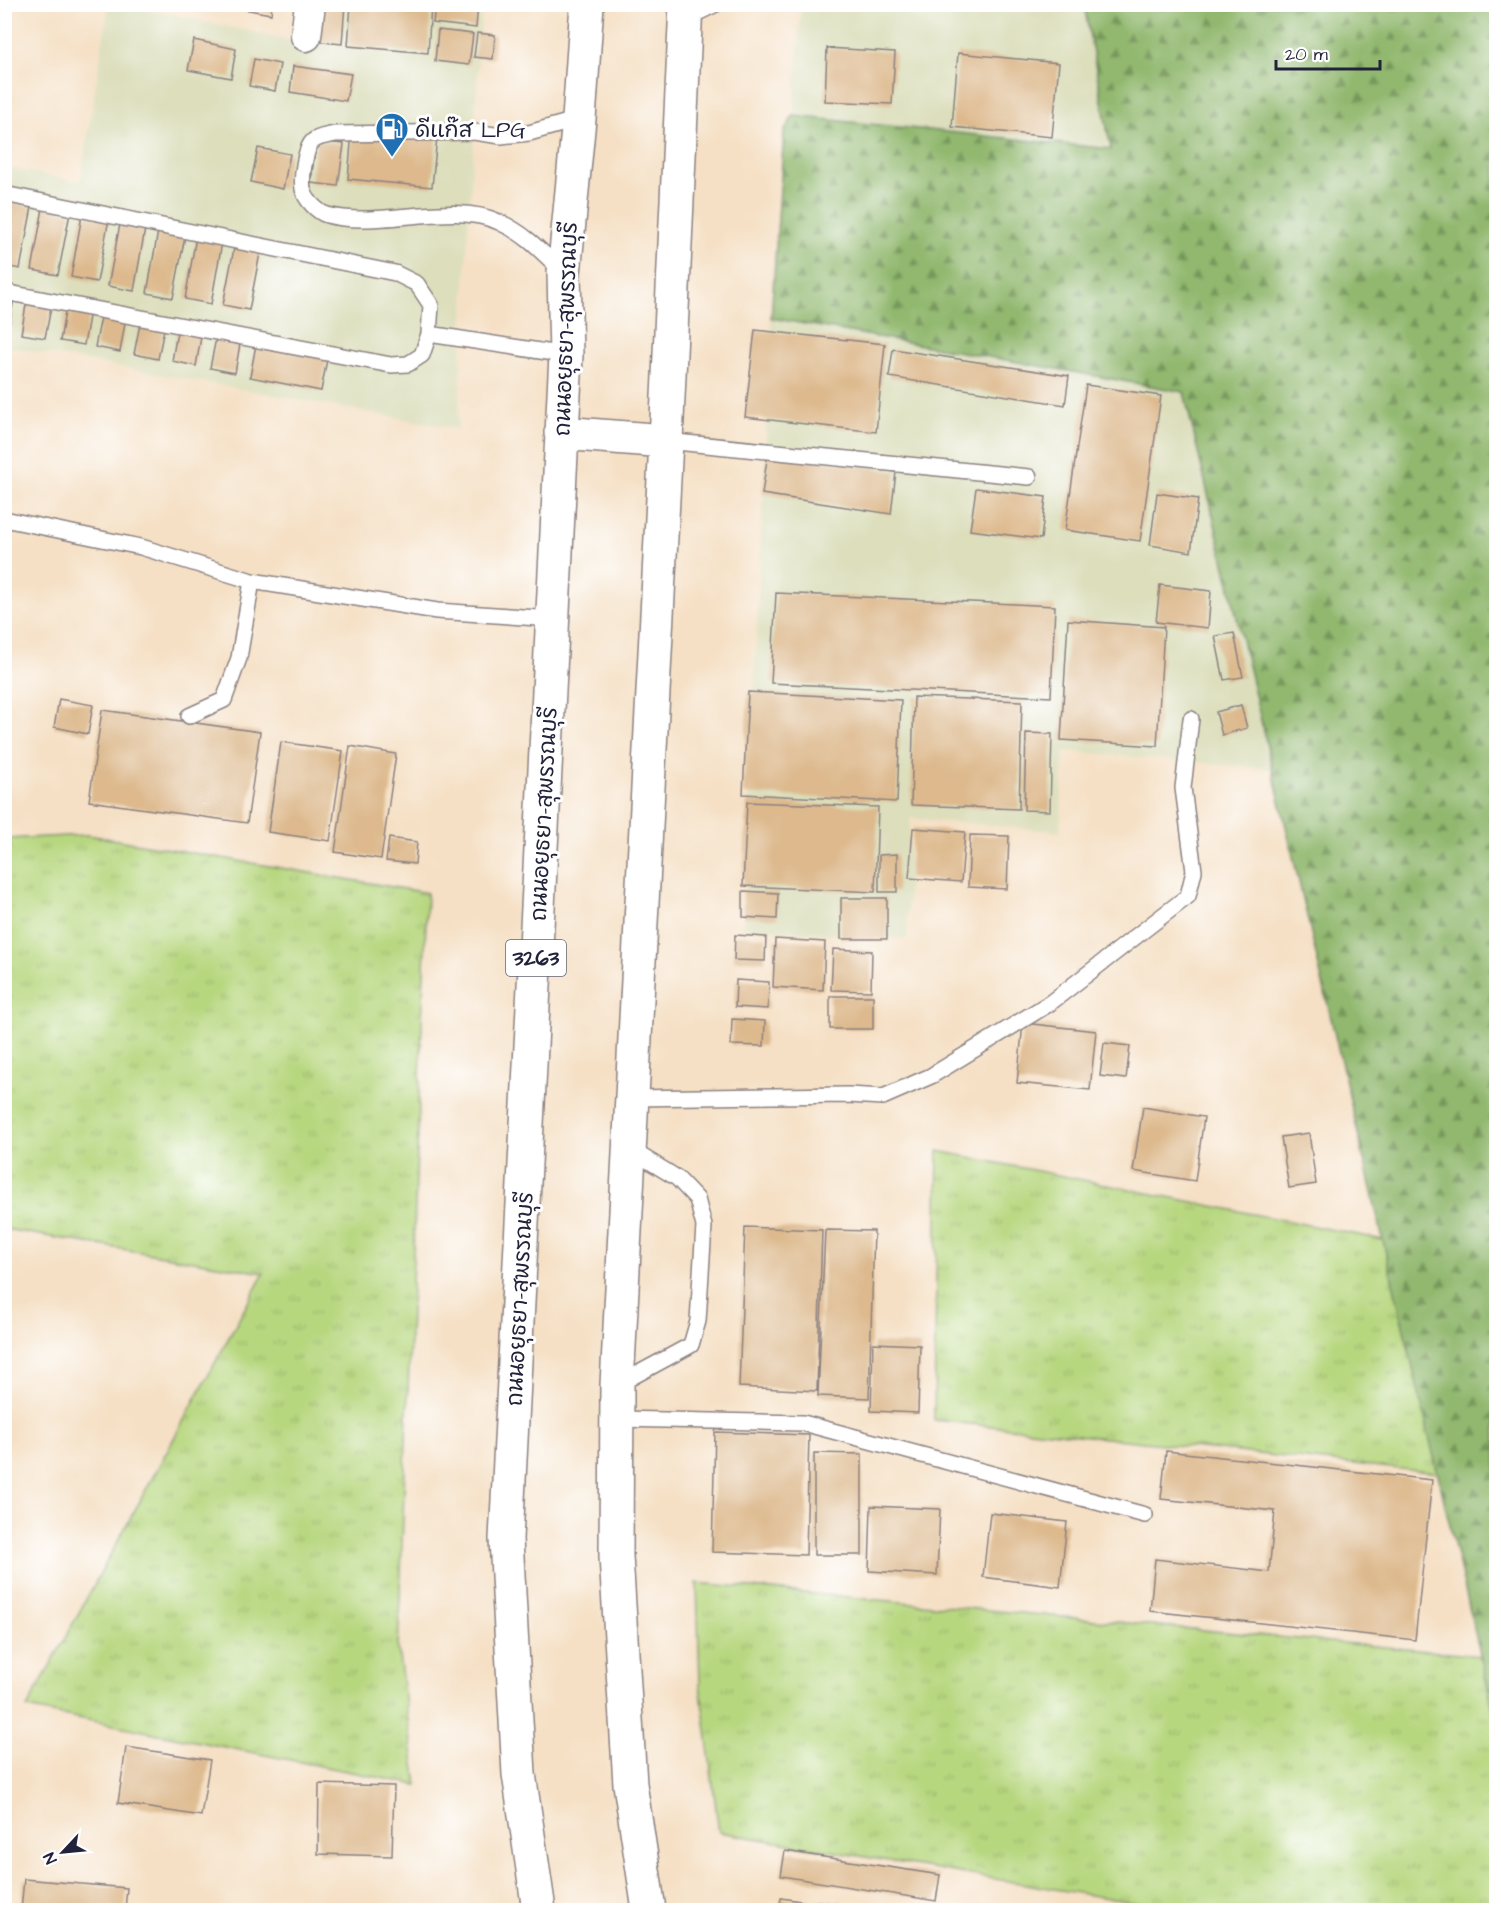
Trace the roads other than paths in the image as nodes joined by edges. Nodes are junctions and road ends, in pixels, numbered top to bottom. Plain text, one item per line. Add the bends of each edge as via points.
1 (310, 4) edge
2 (587, 4) edge
3 (716, 4) edge
4 (685, 12) edge
5 (306, 36) dead end
6 (579, 119) junction
7 (4, 194) edge
8 (564, 273) junction
9 (4, 292) edge
10 (429, 334) junction
11 (566, 355) junction
12 (561, 434) junction
13 (666, 441) junction
14 (1029, 477) dead end
15 (4, 519) edge
16 (252, 581) junction
17 (553, 620) junction
18 (189, 716) dead end
19 (1191, 719) dead end
20 (632, 1098) junction
21 (628, 1148) junction
22 (617, 1385) junction
23 (617, 1419) junction
24 (1145, 1515) dead end
25 (539, 1911) edge
26 (648, 1911) edge

1 - 5 street
2 - 6 main road, ถนนอยุธยา-สุพรรณบุรี / 3263
3 - 4 lane
4 - 13 main road
6 - 8 main road, ถนนอยุธยา-สุพรรณบุรี / 3263
6 - 8 lane via 501,136 474,132 335,134 312,142 306,154 303,190 311,204 325,215 363,219 469,214 498,221 524,236
7 - 10 lane via 395,273 417,284 431,305
8 - 11 main road, ถนนอยุธยา-สุพรรณบุรี / 3263
9 - 10 lane via 392,365 408,363 422,355
10 - 11 lane
11 - 12 main road, ถนนอยุธยา-สุพรรณบุรี / 3263
12 - 13 main road
12 - 17 main road, ถนนอยุธยา-สุพรรณบุรี / 3263
13 - 14 lane
13 - 20 main road
15 - 16 lane via 141,547
16 - 17 lane via 437,611
16 - 18 lane via 239,658 224,700
17 - 25 main road, ถนนอยุธยา-สุพรรณบุรี / 3263 via 506,1539 519,1774
19 - 20 lane via 1183,788 1194,871 1188,896 1050,1003 931,1076 883,1097
20 - 21 main road
21 - 22 main road
21 - 22 lane via 677,1178 697,1199 704,1226 698,1321 691,1345
22 - 23 main road
23 - 24 lane via 803,1423
23 - 26 main road via 616,1556 630,1784

